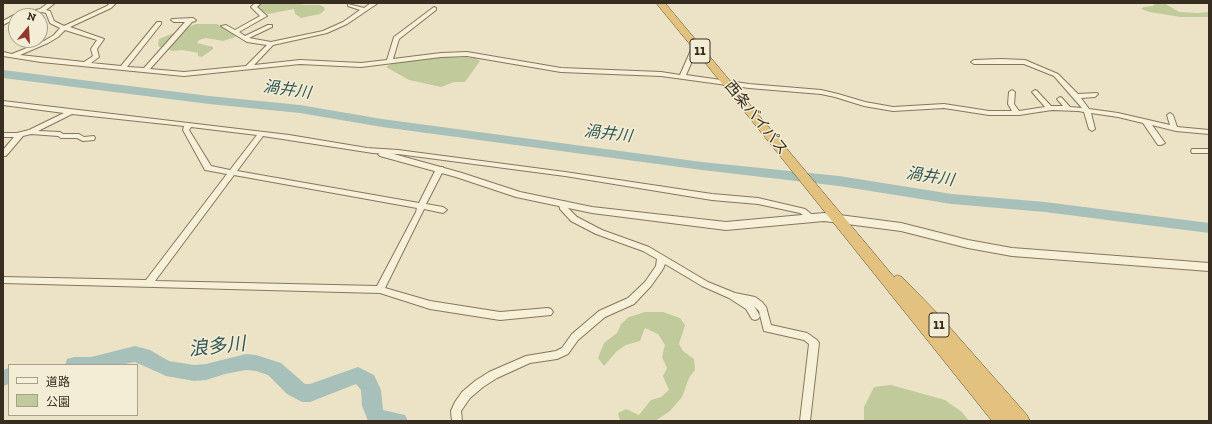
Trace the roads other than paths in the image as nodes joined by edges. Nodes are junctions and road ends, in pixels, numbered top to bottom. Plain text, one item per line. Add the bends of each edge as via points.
1 (113, 3) edge
2 (258, 3) edge
3 (375, 3) edge
4 (660, 3) edge
5 (350, 5) dead end
6 (434, 9) dead end
7 (364, 10) junction
8 (48, 12) edge
9 (159, 23) dead end
10 (168, 23) dead end
11 (224, 26) dead end
12 (270, 26) dead end
13 (64, 28) junction
14 (235, 32) junction
15 (285, 33) dead end
16 (245, 38) junction
17 (281, 41) junction
18 (271, 44) junction
19 (699, 50) junction
20 (3, 54) edge
21 (12, 56) junction
22 (389, 62) junction
23 (974, 62) dead end
24 (86, 64) junction
25 (248, 67) junction
26 (123, 68) junction
27 (146, 70) junction
28 (682, 77) junction
29 (728, 84) junction
30 (1012, 92) dead end
31 (1035, 92) dead end
32 (1095, 94) dead end
33 (1076, 96) junction
34 (1060, 99) dead end
35 (3, 103) edge
36 (1049, 108) junction
37 (1068, 108) junction
38 (72, 110) junction
39 (1087, 110) junction
40 (1017, 113) junction
41 (1170, 115) dead end
42 (1146, 122) junction
43 (188, 124) junction
44 (1174, 128) junction
45 (1092, 130) dead end
46 (31, 132) junction
47 (21, 134) junction
48 (261, 134) junction
49 (1208, 134) edge
50 (3, 135) edge
51 (91, 138) dead end
52 (1161, 143) dead end
53 (367, 150) junction
54 (1209, 150) edge
55 (1194, 151) dead end
56 (3, 154) edge
57 (383, 154) joint
58 (440, 169) junction
59 (231, 173) junction
60 (563, 204) junction
61 (421, 206) junction
62 (443, 210) dead end
63 (834, 213) junction
64 (812, 218) junction
65 (851, 234) junction
66 (661, 258) junction
67 (1209, 267) edge
68 (3, 280) edge
69 (148, 284) junction
70 (380, 290) junction
71 (732, 295) junction
72 (548, 312) dead end
73 (755, 316) dead end
74 (457, 421) edge
75 (805, 421) edge
76 (1003, 421) edge
77 (1021, 421) edge

1 - 13 street via 105,10
2 - 14 street via 254,7 264,16
3 - 7 street
4 - 19 highway, 西条バイパス / 11
5 - 7 street
6 - 22 street via 396,38
7 - 17 street via 325,32
8 - 13 street via 52,22
9 - 26 street
10 - 27 street via 175,19 192,20
11 - 14 street
12 - 16 street
13 - 21 street via 56,36
13 - 24 street via 102,39 94,49 96,57
14 - 16 street
15 - 17 street
16 - 18 street via 253,42
17 - 18 street
18 - 25 street
19 - 28 street via 693,51
19 - 29 highway, 西条バイパス / 11
20 - 21 street
21 - 24 street
22 - 25 street via 353,66 300,62
22 - 28 street via 467,54 561,70
23 - 33 street via 1029,62 1056,75
24 - 26 street
25 - 27 street via 188,74
26 - 27 street
28 - 29 street
29 - 40 street via 821,92 892,109 944,106 990,113
29 - 63 highway, 西条バイパス / 11
30 - 40 street via 1011,104
31 - 36 street
32 - 33 street
33 - 39 street
34 - 37 street
35 - 38 street
36 - 37 street
36 - 40 street
37 - 39 street
38 - 43 street
38 - 46 street
39 - 42 street
39 - 45 street
41 - 44 street
42 - 44 street
42 - 52 street
43 - 48 street
43 - 59 street via 186,130 208,168
44 - 49 street
46 - 47 street
46 - 51 street
47 - 50 street
47 - 56 street
48 - 53 street
48 - 59 street
53 - 57 street
53 - 64 street via 398,152 712,197 758,201 802,211
54 - 55 street
57 - 58 street
58 - 60 street via 519,195
58 - 61 street
59 - 61 street
59 - 69 street
60 - 64 street via 726,226
60 - 66 street via 567,213 583,224 646,249
61 - 62 street
61 - 70 street
63 - 64 street
63 - 65 highway, 西条バイパス / 11
63 - 67 street via 1012,252
65 - 76 highway, 西条バイパス / 11
65 - 77 highway, 西条バイパス / 11 via 933,318
66 - 71 street via 709,286
66 - 74 street via 660,268 631,301 602,314 575,337 565,351 557,355 529,359 493,375 466,394 456,411
68 - 69 street
69 - 70 street
70 - 72 street via 430,306 500,316
71 - 73 street via 749,306
71 - 75 street via 752,300 759,305 763,310 767,328 807,337 814,343

